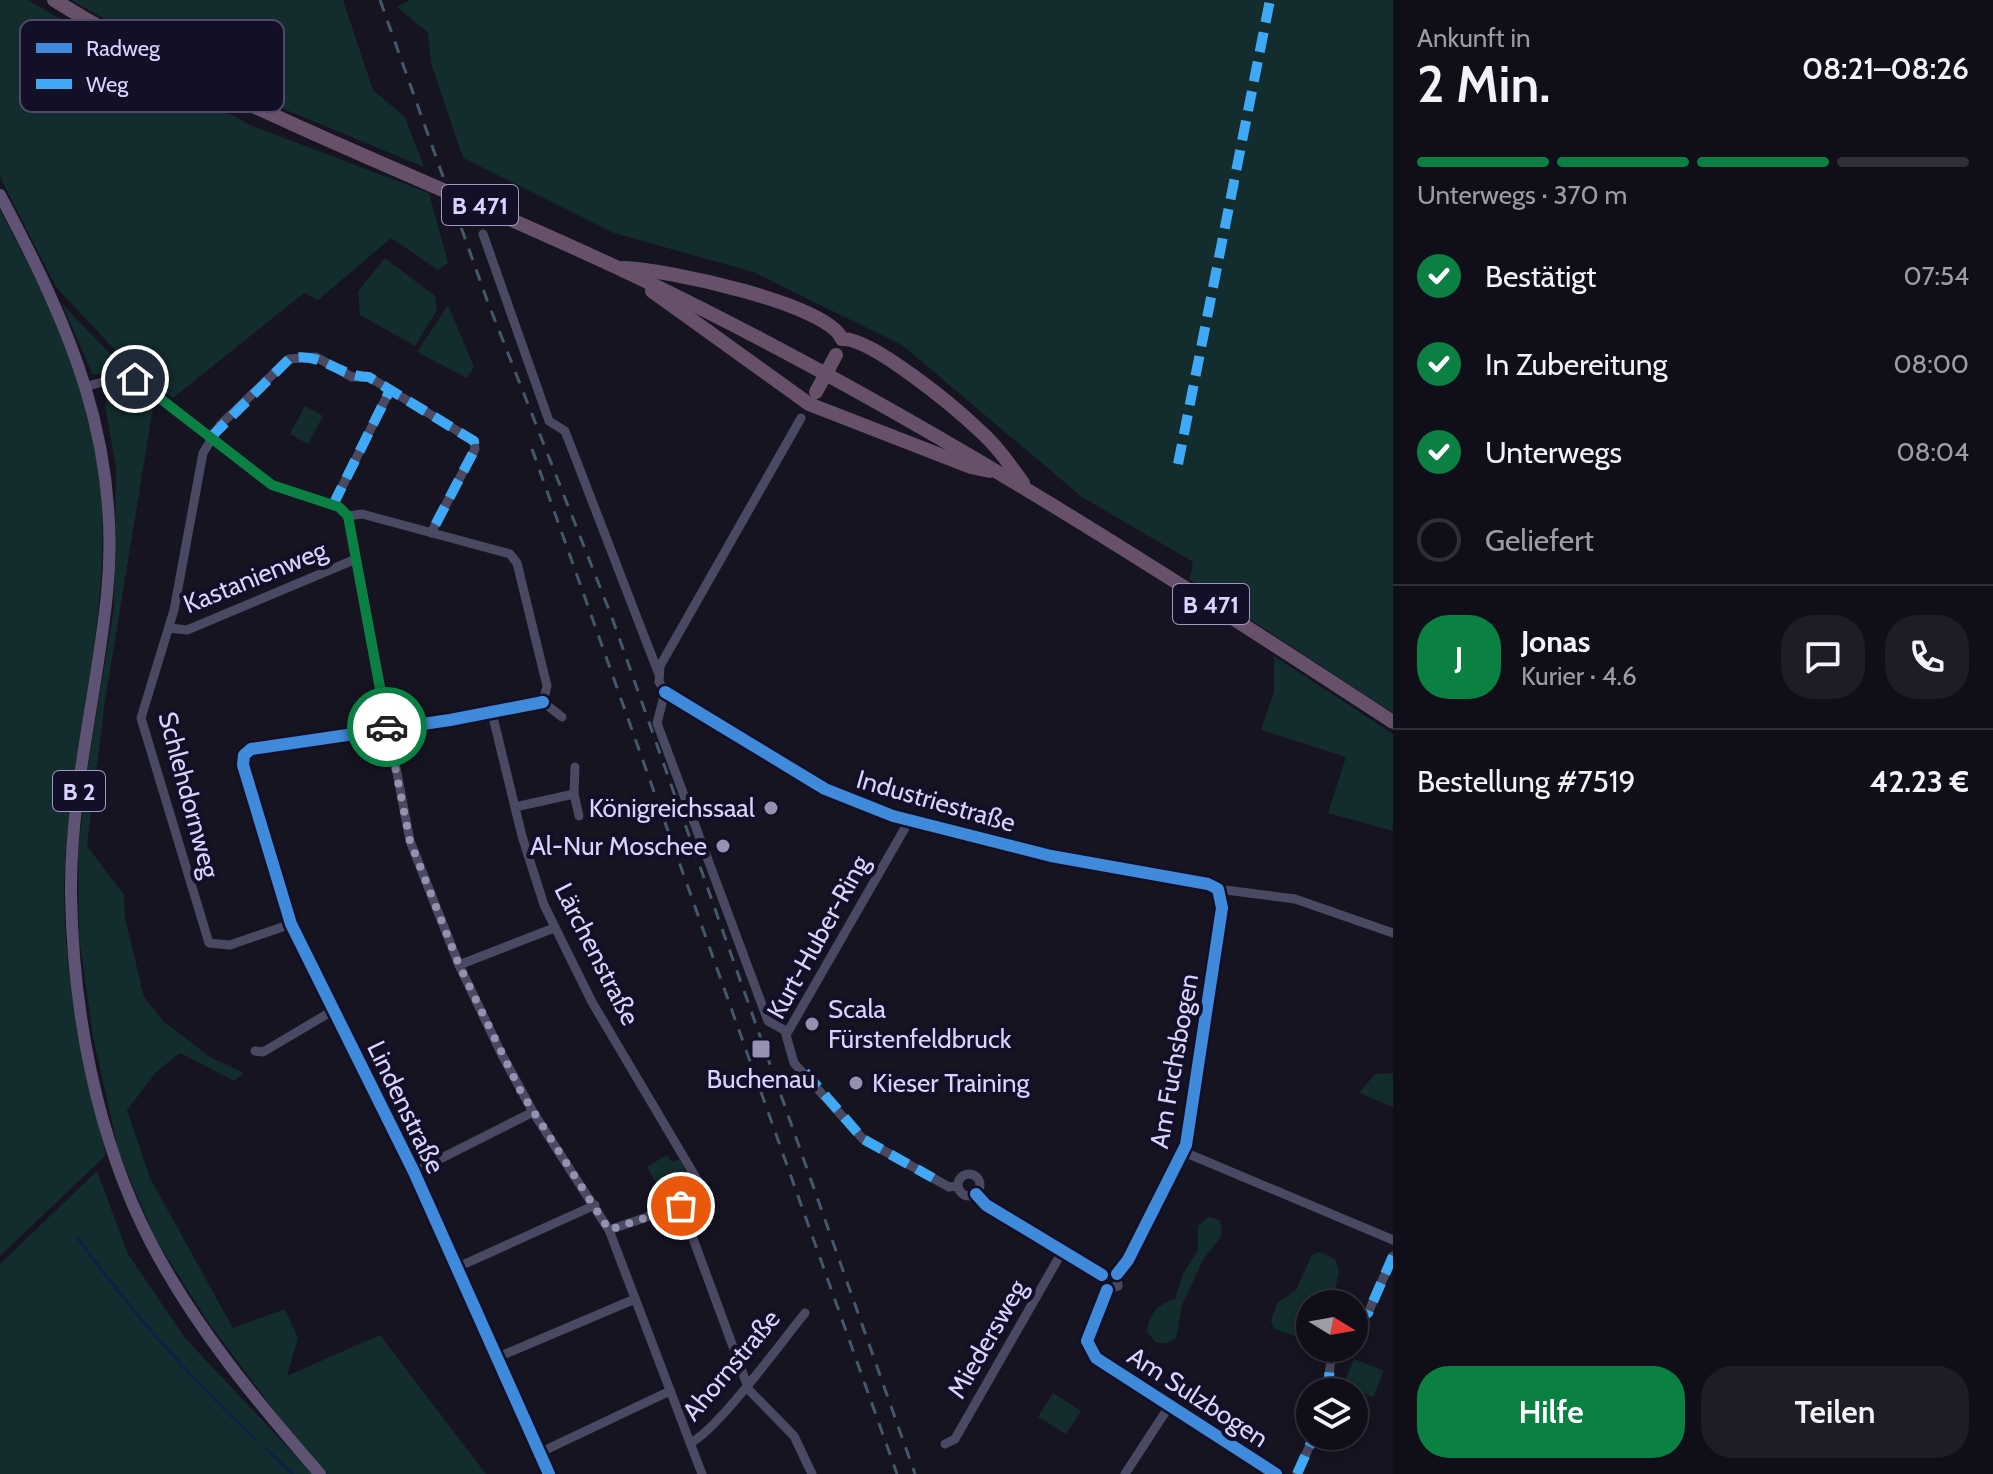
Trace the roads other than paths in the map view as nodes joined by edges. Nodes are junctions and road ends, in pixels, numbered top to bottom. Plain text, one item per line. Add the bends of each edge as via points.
1 (54, 0) edge
2 (87, 20) edge
3 (266, 112) edge
4 (0, 195) edge
5 (483, 234) dead end
6 (619, 268) junction
7 (633, 275) junction
8 (842, 339) junction
9 (88, 386) junction
10 (390, 390) junction
11 (813, 398) junction
12 (801, 418) joint
13 (211, 437) junction
14 (1003, 474) junction
15 (1027, 489) junction
16 (333, 505) junction
17 (348, 516) junction
18 (431, 533) junction
19 (356, 559) junction
20 (169, 628) junction
21 (658, 672) junction
22 (665, 692) junction
23 (543, 702) junction
24 (492, 713) junction
25 (562, 717) dead end
26 (1393, 722) edge
27 (387, 729) junction
28 (575, 767) dead end
29 (574, 794) junction
30 (515, 807) junction
31 (579, 816) dead end
32 (909, 821) junction
33 (1218, 889) junction
34 (291, 924) junction
35 (554, 928) junction
36 (1393, 933) edge
37 (459, 965) junction
38 (334, 1010) junction
39 (786, 1031) junction
40 (255, 1051) dead end
41 (533, 1112) junction
42 (1184, 1152) junction
43 (414, 1172) junction
44 (958, 1186) junction
45 (976, 1194) junction
46 (595, 1205) junction
47 (681, 1206) junction
48 (609, 1230) junction
49 (1393, 1240) edge
50 (1062, 1252) junction
51 (1393, 1256) edge
52 (458, 1267) junction
53 (1117, 1274) junction
54 (1102, 1275) junction
55 (1107, 1290) junction
56 (635, 1299) junction
57 (805, 1313) dead end
58 (1368, 1313) edge
59 (498, 1357) junction
60 (748, 1384) junction
61 (670, 1391) junction
62 (1170, 1405) junction
63 (690, 1443) junction
64 (945, 1444) dead end
65 (1308, 1450) edge
66 (539, 1453) junction
67 (320, 1474) edge
68 (549, 1474) edge
69 (702, 1474) edge
70 (812, 1474) edge
71 (1125, 1474) edge
72 (1276, 1474) edge
73 (1297, 1474) edge

1 - 2 highway, B 471
3 - 6 highway, B 471
4 - 9 main road, B 2 via 48,286
5 - 21 street via 549,421 565,431
6 - 7 highway, B 471
6 - 8 highway via 650,269 749,291 806,314
7 - 11 highway via 674,310
7 - 14 highway, B 471
8 - 11 highway, bridge
8 - 15 highway via 855,341 912,374 982,432
9 - 13 street via 135,379
9 - 67 main road, B 2 via 107,484 110,551 74,836 73,937 95,1084 107,1135 151,1242 203,1327
10 - 13 street via 369,377 352,377 321,358 295,357 281,363
10 - 16 street
10 - 18 street via 474,441 475,449
11 - 12 highway
11 - 14 highway via 971,467
12 - 21 street
13 - 16 street via 272,485
13 - 20 street, Schlehdornweg via 203,453
14 - 15 highway, B 471
15 - 26 highway, B 471
16 - 17 street
17 - 18 street via 362,514
17 - 19 street
18 - 23 street via 498,548 515,559 547,686
19 - 20 street, Kastanienweg via 187,630
19 - 27 street
20 - 34 street, Schlehdornweg via 141,718 206,936 212,945 223,946
21 - 22 street
22 - 32 street, Industriestraße via 825,789
22 - 39 street via 657,723 768,1021
23 - 24 street
23 - 25 street
24 - 27 street
24 - 30 street, Lärchenstraße
27 - 34 street, Lindenstraße via 251,749 244,755
27 - 37 street via 410,841
28 - 29 street
29 - 30 street
29 - 31 street
30 - 35 street, Lärchenstraße
32 - 33 street, Industriestraße
32 - 39 street, Kurt-Huber-Ring
33 - 36 street, Industriestraße via 1295,899
33 - 42 street, Am Fuchsbogen via 1222,908
34 - 38 street, Lindenstraße
35 - 37 street
35 - 47 street, Lärchenstraße via 592,1002 704,1188 704,1197
37 - 41 street
38 - 40 street via 263,1052
38 - 43 street, Lindenstraße
39 - 44 street, Kurt-Huber-Ring via 794,1063 863,1139 949,1187
41 - 43 street
41 - 46 street
42 - 49 street
42 - 53 street, Am Fuchsbogen
43 - 52 street, Lindenstraße
44 - 45 street via 965,1195
44 - 45 street via 964,1174 982,1176
45 - 50 street
46 - 48 street
46 - 52 street
47 - 48 street
47 - 60 street
48 - 56 street
50 - 54 street
50 - 64 street, Miedersweg via 955,1439
51 - 58 street
52 - 59 street, Lindenstraße
53 - 54 street
53 - 55 street via 1118,1286
54 - 55 street via 1100,1284
55 - 62 street, Am Sulzbogen via 1087,1341 1096,1358
56 - 59 street
56 - 61 street
57 - 60 street, Ahornstraße
59 - 66 street, Lindenstraße
60 - 63 street, Ahornstraße via 699,1440
60 - 70 street via 794,1436
61 - 63 street
61 - 66 street
62 - 71 street
62 - 72 street, Am Sulzbogen
63 - 69 street
65 - 73 street
66 - 68 street, Lindenstraße

